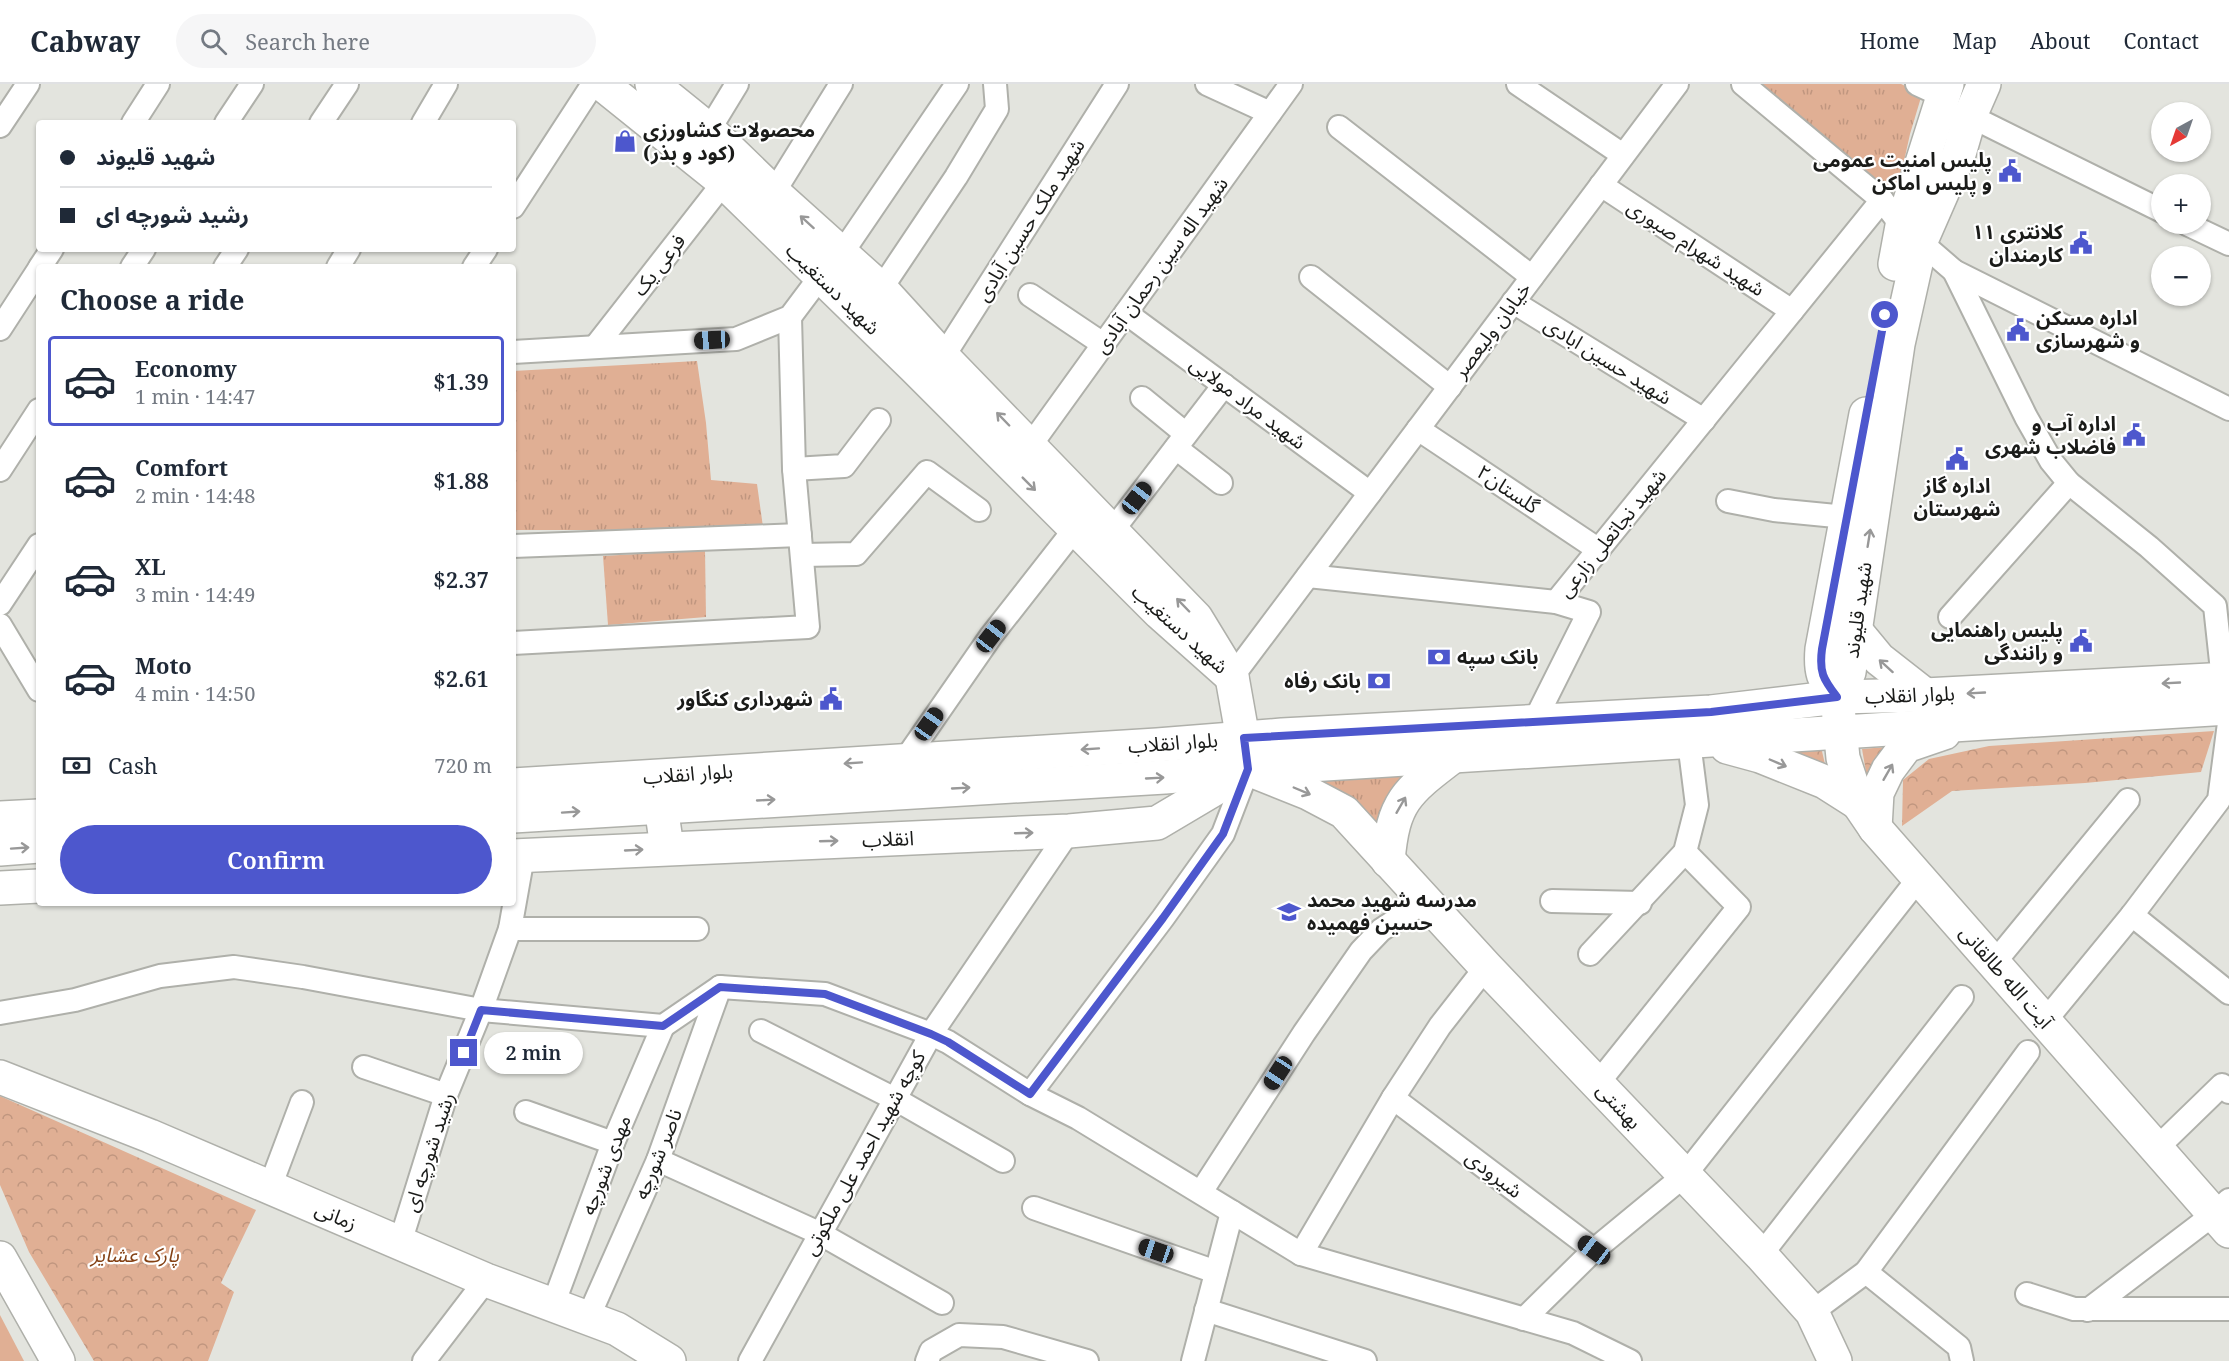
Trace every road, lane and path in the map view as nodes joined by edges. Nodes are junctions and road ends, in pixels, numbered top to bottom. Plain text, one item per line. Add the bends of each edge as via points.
1 (28, 84) edge
2 (158, 84) edge
3 (252, 84) edge
4 (347, 84) edge
5 (446, 84) edge
6 (593, 84) edge
7 (602, 84) edge
8 (652, 84) edge
9 (737, 84) edge
10 (841, 84) edge
11 (957, 84) edge
12 (995, 84) edge
13 (1117, 84) edge
14 (1207, 84) edge
15 (1292, 84) edge
16 (1518, 84) edge
17 (1677, 84) edge
18 (1743, 84) edge
19 (1984, 84) edge
20 (1936, 88) edge
21 (1270, 113) junction
22 (1970, 116) junction
23 (135, 120) edge
24 (228, 120) edge
25 (323, 120) edge
26 (425, 120) edge
27 (0, 124) edge
28 (1339, 127) dead end
29 (709, 130) junction
30 (1623, 155) junction
31 (734, 172) junction
32 (1601, 185) junction
33 (1882, 200) junction
34 (516, 202) edge
35 (767, 205) junction
36 (2151, 206) edge
37 (1912, 233) junction
38 (2208, 234) edge
39 (2229, 244) edge
40 (842, 254) junction
41 (1954, 271) junction
42 (36, 274) edge
43 (820, 277) junction
44 (1311, 277) dead end
45 (1532, 277) junction
46 (881, 289) junction
47 (1030, 295) dead end
48 (1513, 302) junction
49 (1792, 311) junction
50 (1126, 313) junction
51 (790, 316) junction
52 (0, 329) edge
53 (1103, 344) junction
54 (595, 347) junction
55 (516, 352) edge
56 (943, 357) junction
57 (1224, 385) junction
58 (1450, 387) junction
59 (1142, 398) dead end
60 (2229, 409) edge
61 (36, 415) edge
62 (879, 420) dead end
63 (1704, 420) junction
64 (1418, 429) junction
65 (1181, 441) junction
66 (1030, 446) junction
67 (794, 469) junction
68 (0, 470) edge
69 (1221, 483) dead end
70 (2069, 483) junction
71 (1370, 493) junction
72 (1728, 501) dead end
73 (979, 510) dead end
74 (1846, 517) junction
75 (1074, 530) junction
76 (1112, 531) junction
77 (801, 545) junction
78 (516, 546) edge
79 (36, 550) edge
80 (1599, 550) junction
81 (1308, 576) junction
82 (1556, 602) junction
83 (0, 604) edge
84 (1950, 617) dead end
85 (0, 625) edge
86 (1855, 630) junction
87 (516, 644) edge
88 (1232, 677) junction
89 (36, 685) edge
90 (2227, 689) edge
91 (1925, 695) junction
92 (1837, 697) junction
93 (1534, 722) junction
94 (2229, 723) edge
95 (1967, 724) junction
96 (1841, 731) junction
97 (1696, 741) junction
98 (1246, 754) junction
99 (1452, 757) junction
100 (905, 760) junction
101 (516, 786) edge
102 (2128, 800) dead end
103 (2224, 804) edge
104 (661, 806) junction
105 (1866, 815) junction
106 (36, 816) edge
107 (516, 816) edge
108 (0, 818) edge
109 (1069, 831) junction
110 (36, 846) edge
111 (667, 848) junction
112 (0, 849) edge
113 (1685, 852) junction
114 (518, 856) edge
115 (1388, 861) junction
116 (516, 874) edge
117 (1919, 878) junction
118 (36, 886) edge
119 (0, 888) edge
120 (1552, 901) dead end
121 (1424, 902) junction
122 (1640, 903) junction
123 (513, 906) edge
124 (2132, 915) junction
125 (510, 929) junction
126 (697, 929) dead end
127 (1590, 954) dead end
128 (1994, 963) junction
129 (1485, 967) junction
130 (720, 987) junction
131 (2229, 993) edge
132 (1962, 997) dead end
133 (481, 1010) junction
134 (0, 1013) edge
135 (2045, 1021) junction
136 (663, 1026) junction
137 (761, 1031) dead end
138 (931, 1034) junction
139 (2028, 1052) dead end
140 (364, 1067) dead end
141 (0, 1077) edge
142 (1598, 1083) junction
143 (2229, 1092) edge
144 (1030, 1094) junction
145 (446, 1095) junction
146 (1393, 1098) junction
147 (895, 1099) junction
148 (302, 1102) dead end
149 (526, 1112) dead end
150 (613, 1143) junction
151 (2157, 1149) junction
152 (658, 1160) junction
153 (1003, 1161) dead end
154 (1685, 1175) junction
155 (270, 1187) junction
156 (1201, 1192) junction
157 (1034, 1208) dead end
158 (1232, 1212) junction
159 (2224, 1215) edge
160 (819, 1233) junction
161 (400, 1243) junction
162 (1594, 1250) junction
163 (1301, 1254) junction
164 (1761, 1255) junction
165 (0, 1258) edge
166 (1216, 1272) junction
167 (1866, 1272) junction
168 (486, 1280) junction
169 (2027, 1294) dead end
170 (942, 1303) dead end
171 (553, 1305) junction
172 (2229, 1309) edge
173 (1206, 1310) junction
174 (2088, 1310) junction
175 (1812, 1312) junction
176 (588, 1318) junction
177 (1524, 1319) junction
178 (58, 1361) edge
179 (424, 1361) edge
180 (669, 1361) edge
181 (750, 1361) edge
182 (927, 1361) edge
183 (1087, 1361) edge
184 (1193, 1361) edge
185 (1365, 1361) edge
186 (1630, 1361) edge
187 (1835, 1361) edge
188 (1962, 1361) edge

1 - 27 street
2 - 23 street
3 - 24 street
4 - 25 street
5 - 26 street
6 - 34 street
7 - 31 main road, شهید دستغیب
8 - 29 main road, شهید دستغیب
9 - 29 street
10 - 35 street
11 - 40 street
12 - 46 street via 997,110
13 - 56 street, شهید ملک حسین آبادی
14 - 21 street
15 - 21 street, شهید اله سین رحمان آبادی
16 - 30 street
17 - 30 street, خیابان ولیعصر
18 - 33 street
19 - 22 main road, شهید قلیوند
20 - 22 main road
20 - 37 main road, شهید قلیوند
21 - 50 street, شهید اله سین رحمان آبادی
22 - 36 street
22 - 37 main road, شهید قلیوند via 1959,154
28 - 45 street
29 - 31 main road, شهید دستغیب
30 - 32 street, خیابان ولیعصر
31 - 35 main road, شهید دستغیب
31 - 54 street, فرعی یک
32 - 45 street, خیابان ولیعصر
32 - 49 street, شهید شهرام صبوری
33 - 37 street
33 - 49 street, شهید نجاتعلی زارعی
40 -> 35 main road, شهید دستغیب
35 - 43 main road, شهید دستغیب
37 - 41 street
37 - 74 main road, شهید قلیوند
86 -> 37 main road, شهید قلیوند
38 - 39 street
40 - 43 main road
40 - 46 main road, شهید دستغیب
41 - 60 street
41 - 70 street via 2026,417 2050,461
42 - 52 street
43 - 51 street
43 -> 75 main road, شهید دستغیب
44 - 58 street
45 - 48 street, خیابان ولیعصر
46 - 56 main road, شهید دستغیب
47 - 53 street
48 - 58 street, خیابان ولیعصر
48 - 63 street, شهید حسین ابادی
49 - 63 street, شهید نجاتعلی زارعی
50 - 53 street, شهید اله سین رحمان آبادی
50 - 57 street, شهید مراد مولایی
51 - 54 street via 736,339
51 - 67 street
53 - 66 street, شهید اله سین رحمان آبادی
54 - 55 street
66 -> 56 main road, شهید دستغیب
57 - 65 street
57 - 71 street, شهید مراد مولایی
58 - 64 street, خیابان ولیعصر
59 - 65 street
61 - 68 street
62 - 67 street via 844,466
63 - 80 street, شهید نجاتعلی زارعی
64 - 71 street, خیابان ولیعصر
64 - 80 street, گلستان۲
65 - 69 street
65 - 76 street
66 - 76 main road, شهید دستغیب
67 - 77 street
70 - 84 street
70 - 90 street via 2150,547 2215,606
71 - 81 street, خیابان ولیعصر
72 - 74 street
73 - 77 street via 927,472 856,554
74 - 92 main road, شهید قلیوند via 1820,669
75 - 88 main road, شهید دستغیب
75 - 100 street via 991,636
88 -> 76 main road, شهید دستغیب via 1196,618
77 - 78 street
77 - 87 street via 808,627
79 - 83 street
80 - 82 street, شهید نجاتعلی زارعی
81 - 82 street, شهید نجاتعلی زارعی
81 - 88 street
82 - 93 street via 1588,612
85 - 89 street
91 -> 86 main road via 1879,659
86 - 92 main road, شهید قلیوند via 1849,672
88 - 98 main road
90 -> 91 main road, بلوار انقلاب
90 - 95 main road, بلوار انقلاب
91 - 92 main road, بلوار انقلاب
92 - 93 main road, بلوار انقلاب via 1711,712
92 - 96 main road, آیت الله طالقانی
93 - 98 main road, بلوار انقلاب
94 - 103 street
95 - 96 main road, بلوار انقلاب
105 -> 95 main road via 1888,770 1906,746
96 - 97 main road, بلوار انقلاب
96 - 105 main road, آیت الله طالقانی via 1843,758
97 - 99 main road, بلوار انقلاب
97 -> 105 main road via 1760,756 1825,782
97 - 113 street via 1697,805
98 - 99 main road, بلوار انقلاب
98 -> 100 main road, بلوار انقلاب
104 -> 98 main road, بلوار انقلاب via 1166,777
98 - 109 main road, انقلاب via 1157,823
98 -> 115 main road, بهشتی via 1344,812
98 - 144 street via 1223,834
115 -> 99 main road via 1395,816 1407,795
100 -> 101 main road, بلوار انقلاب
102 - 128 street
103 - 124 street
107 -> 104 main road, بلوار انقلاب
104 - 111 main road
105 - 117 main road, آیت الله طالقانی
106 - 108 main road
111 -> 109 main road, انقلاب
109 - 138 street, کوچه شهید احمد علی ملکوتی
112 -> 110 main road
114 -> 111 main road, انقلاب
113 - 122 street
113 - 142 street via 1739,907
114 - 116 street, رشید شورچه ای
115 - 121 main road, بهشتی
117 - 128 main road, آیت الله طالقانی
117 - 154 street
118 - 119 main road
120 - 122 street
121 - 129 main road, بهشتی
121 - 156 street via 1381,930 1361,951
122 - 127 street
123 - 125 street, رشید شورچه ای
124 - 131 street
124 - 135 street
125 - 126 street
125 - 133 street, رشید شورچه ای
128 - 135 main road, آیت الله طالقانی
129 - 142 main road, بهشتی
129 - 146 street
130 - 136 street
130 - 138 street via 825,994
130 - 152 street, ناصر شورچه
132 - 164 street
133 - 134 street via 234,967 160,976 75,1000
133 - 136 street
133 - 145 street, رشید شورچه ای
135 - 151 main road, آیت الله طالقانی
136 - 150 street, مهدی شورچه
137 - 147 street
138 - 144 street
138 - 147 street, کوچه شهید احمد علی ملکوتی
139 - 167 street
140 - 145 street
141 - 155 main road, زمانی
142 - 154 main road, بهشتی
143 - 151 street via 2223,1085
144 - 156 street via 1078,1118
145 - 161 street, رشید شورچه ای
146 - 162 street, شیرودی
146 - 163 street
147 - 153 street
147 - 160 street, کوچه شهید احمد علی ملکوتی
148 - 155 street
149 - 150 street
150 - 171 street, مهدی شورچه
151 - 159 main road, آیت الله طالقانی
152 - 160 street
152 - 176 street, ناصر شورچه
154 - 162 street
154 - 164 main road, بهشتی
155 - 161 main road, زمانی
156 - 158 street
157 - 166 street
158 - 163 street
158 - 166 street
159 - 174 street
160 - 170 street
160 - 181 street, کوچه شهید احمد علی ملکوتی
161 - 168 main road, زمانی
162 - 177 street
163 - 177 street
164 - 175 main road, بهشتی
165 - 178 main road
166 - 173 street
167 - 175 street
167 - 188 street via 1959,1347
168 - 171 main road, زمانی
168 - 179 street
169 - 174 street
171 - 176 main road, زمانی
172 - 174 street
173 - 184 street
173 - 185 street
175 - 187 main road, بهشتی
176 - 180 main road, زمانی via 617,1329
177 - 186 street via 1573,1333
182 - 183 street via 931,1351 959,1335 1003,1337

